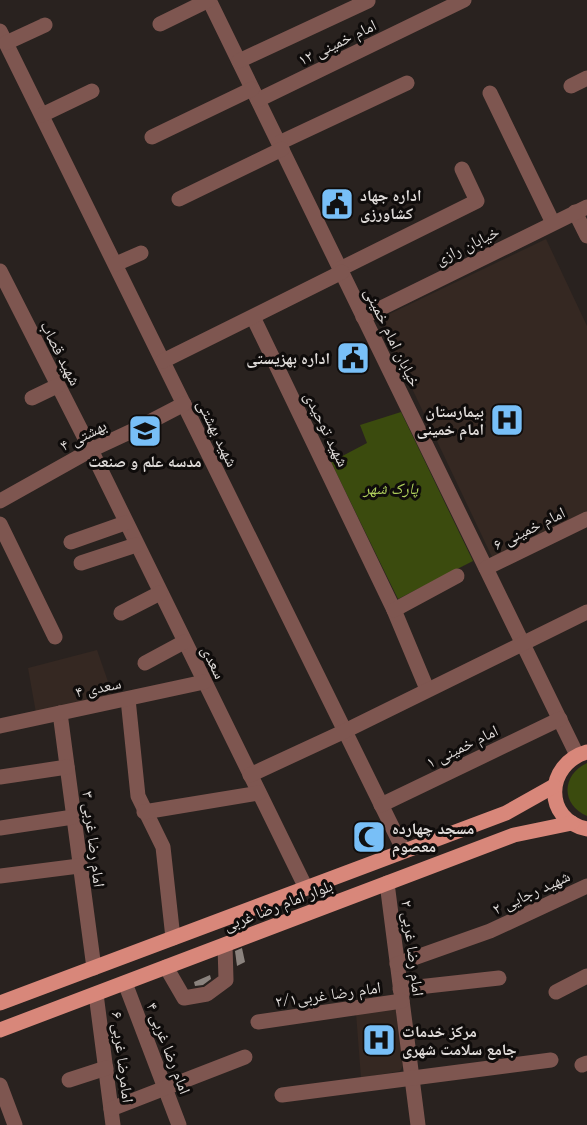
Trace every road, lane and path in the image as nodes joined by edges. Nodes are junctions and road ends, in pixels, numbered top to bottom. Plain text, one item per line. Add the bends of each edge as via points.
1 (209, 0) edge
2 (464, 0) edge
3 (368, 1) edge
4 (45, 24) dead end
5 (160, 24) dead end
6 (3, 39) edge
7 (239, 61) junction
8 (587, 78) edge
9 (407, 83) dead end
10 (571, 86) dead end
11 (92, 91) dead end
12 (490, 93) dead end
13 (255, 95) junction
14 (42, 115) junction
15 (152, 137) dead end
16 (280, 146) junction
17 (462, 169) dead end
18 (179, 199) dead end
19 (581, 210) edge
20 (553, 224) junction
21 (587, 236) edge
22 (141, 253) dead end
23 (116, 264) junction
24 (0, 271) edge
25 (341, 271) junction
26 (363, 316) junction
27 (253, 317) junction
28 (163, 361) junction
29 (57, 386) junction
30 (32, 399) dead end
31 (184, 404) junction
32 (91, 450) junction
33 (0, 501) edge
34 (587, 519) edge
35 (125, 523) junction
36 (0, 524) edge
37 (71, 542) dead end
38 (136, 545) junction
39 (81, 563) dead end
40 (486, 568) junction
41 (457, 576) dead end
42 (160, 593) junction
43 (394, 610) junction
44 (587, 612) edge
45 (121, 613) dead end
46 (55, 637) dead end
47 (184, 642) junction
48 (523, 644) junction
49 (145, 663) dead end
50 (204, 682) junction
51 (428, 689) junction
52 (128, 699) junction
53 (60, 713) junction
54 (560, 719) junction
55 (0, 726) edge
56 (345, 731) junction
57 (582, 753) edge
58 (67, 767) junction
59 (250, 775) junction
60 (0, 777) edge
61 (554, 786) junction
62 (259, 792) junction
63 (381, 805) junction
64 (144, 812) junction
65 (73, 817) junction
66 (572, 823) junction
67 (0, 828) edge
68 (587, 829) edge
69 (404, 851) junction
70 (79, 866) junction
71 (0, 876) edge
72 (387, 883) junction
73 (587, 886) edge
74 (306, 888) junction
75 (173, 938) junction
76 (225, 945) junction
77 (397, 964) junction
78 (166, 967) junction
79 (94, 968) junction
80 (587, 976) edge
81 (499, 978) dead end
82 (125, 983) junction
83 (556, 992) dead end
84 (96, 994) junction
85 (401, 995) junction
86 (6, 1001) edge
87 (22, 1022) junction
88 (258, 1022) dead end
89 (0, 1030) edge
90 (245, 1057) dead end
91 (551, 1060) dead end
92 (106, 1068) junction
93 (412, 1077) junction
94 (69, 1080) dead end
95 (0, 1085) edge
96 (165, 1089) junction
97 (282, 1095) dead end
98 (111, 1109) junction
99 (15, 1125) edge
100 (113, 1125) edge
101 (179, 1125) edge
102 (418, 1125) edge

1 - 5 street
1 - 7 street, خیابان امام خمینی
2 - 13 street, امام خمینی ۱۲
3 - 7 street
4 - 6 street
6 - 14 street, شهید بهشتی
7 - 13 street, خیابان امام خمینی
8 - 10 street
9 - 16 street
11 - 14 street
12 - 20 street
13 - 15 street, امام خمینی ۱۲
13 - 16 street, خیابان امام خمینی
14 - 23 street, شهید بهشتی
16 - 18 street
16 - 25 street, خیابان امام خمینی
17 - 25 street via 477,201
19 - 20 street, خیابان رازی
19 - 21 street
20 - 26 street, خیابان رازی
22 - 23 street
23 - 28 street, شهید بهشتی
24 - 29 street, شهید قصاب
25 - 26 street, خیابان امام خمینی
25 - 27 street
26 - 40 street, خیابان امام خمینی
27 - 28 street
27 - 43 street, شهید توحیدی
28 - 31 street, شهید بهشتی
29 - 30 street
29 - 32 street, شهید قصاب
31 - 32 street, بهشتی ۴
31 - 56 street, شهید بهشتی
32 - 33 street, بهشتی ۴
32 - 35 street, سعدی
34 - 40 street, امام خمینی ۶
35 - 37 street
35 - 38 street, سعدی
36 - 46 street
38 - 39 street
38 - 42 street, سعدی
40 - 48 street, خیابان امام خمینی
41 - 43 street
42 - 45 street
42 - 47 street, سعدی
43 - 51 street, شهید توحیدی
44 - 48 street
47 - 49 street
47 - 50 street, سعدی
48 - 51 street
48 - 54 street, خیابان امام خمینی
50 - 52 street, سعدی ۴
50 - 59 street, سعدی
51 - 56 street
52 - 53 street, سعدی ۴
52 - 64 street via 138,796
53 - 55 street, سعدی ۴
53 - 58 street, امام رضا غربی ۳
54 - 57 street, خیابان امام خمینی
54 - 63 street, امام خمینی ۱
56 - 59 street
56 - 63 street, شهید بهشتی
57 - 61 main road via 566,762
58 - 60 street
58 - 65 street, امام رضا غربی ۳
59 - 62 street, سعدی
61 - 66 main road via 562,814
61 - 69 main road, بلوار امام رضا غربی via 506,813
62 - 64 street
62 - 74 street, سعدی
63 - 69 street, شهید بهشتی
64 - 75 street via 163,848
65 - 67 street
65 - 70 street, امام رضا غربی ۳
66 - 68 main road
66 - 72 main road, بلوار امام رضا غربی via 514,835
69 - 74 main road, بلوار امام رضا غربی
70 - 71 street
70 - 79 street, امام رضا غربی ۳
72 - 76 main road, بلوار امام رضا غربی
72 - 77 street, امام رضا غربی ۲
73 - 77 street, شهید رجایی ۲ via 490,931
74 - 75 main road, بلوار امام رضا غربی
75 - 79 main road, بلوار امام رضا غربی
76 - 78 main road, بلوار امام رضا غربی
76 - 78 street via 226,980 207,993 184,998
77 - 85 street, امام رضا غربی ۲
78 - 82 main road, بلوار امام رضا غربی
79 - 86 main road, بلوار امام رضا غربی
80 - 83 street
81 - 85 street, امام رضا غربی۲/۱
82 - 84 main road, بلوار امام رضا غربی
82 - 96 street, امام رضا غربی ۴
84 - 87 main road, بلوار امام رضا غربی
84 - 92 street, امامرضا غربی ۶
85 - 88 street, امام رضا غربی۲/۱
85 - 93 street, امام رضا غربی ۲
86 - 87 main road
87 - 89 main road, بلوار امام رضا غربی
90 - 96 street
91 - 93 street
92 - 94 street
92 - 98 street, امامرضا غربی ۶
93 - 97 street
93 - 102 street, امام رضا غربی ۲
95 - 99 street
96 - 98 street
96 - 101 street, امام رضا غربی ۴
98 - 100 street, امامرضا غربی ۶

